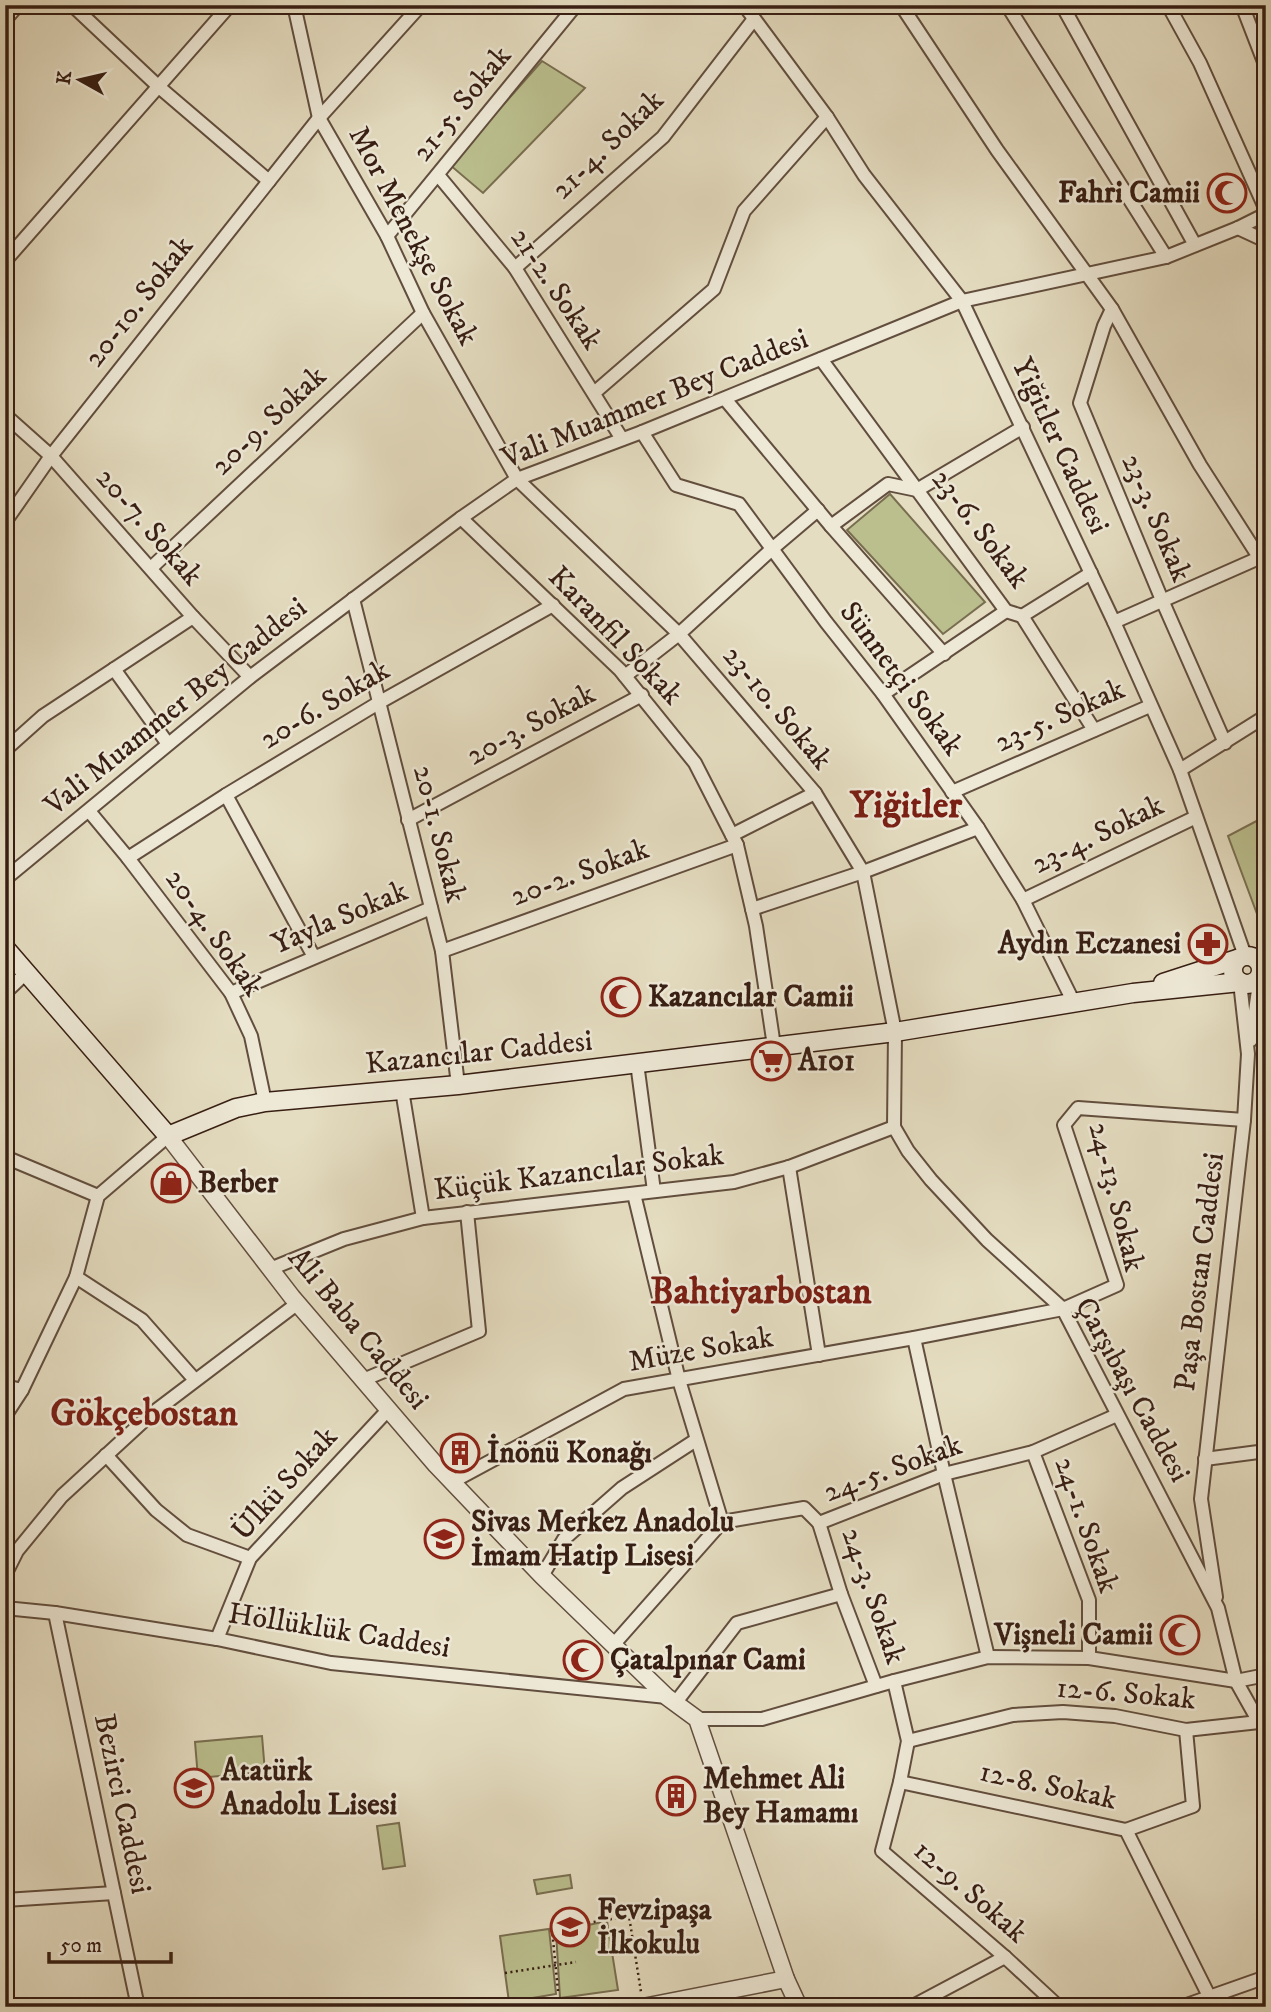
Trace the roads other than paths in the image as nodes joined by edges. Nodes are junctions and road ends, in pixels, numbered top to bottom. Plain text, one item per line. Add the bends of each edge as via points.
1 (72, 5) edge
2 (230, 5) edge
3 (294, 5) edge
4 (421, 5) edge
5 (576, 5) edge
6 (744, 5) edge
7 (901, 5) edge
8 (1007, 5) edge
9 (1062, 5) edge
10 (1168, 5) edge
11 (1242, 5) edge
12 (12, 7) edge
13 (754, 19) junction
14 (5, 20) edge
15 (1264, 59) edge
16 (159, 87) junction
17 (827, 117) junction
18 (319, 118) junction
19 (438, 175) junction
20 (270, 181) junction
21 (1266, 212) edge
22 (1238, 228) junction
23 (387, 236) junction
24 (1266, 241) edge
25 (1195, 245) junction
26 (1166, 257) junction
27 (5, 261) edge
28 (515, 268) junction
29 (1086, 274) junction
30 (962, 301) junction
31 (1112, 309) junction
32 (423, 313) junction
33 (821, 359) junction
34 (594, 393) junction
35 (725, 398) junction
36 (5, 415) edge
37 (1023, 427) junction
38 (642, 432) junction
39 (622, 439) junction
40 (51, 456) junction
41 (517, 479) junction
42 (917, 490) junction
43 (818, 510) junction
44 (461, 518) junction
45 (5, 522) edge
46 (831, 526) junction
47 (772, 549) junction
48 (1263, 563) edge
49 (151, 568) junction
50 (1091, 573) junction
51 (353, 599) junction
52 (1162, 600) junction
53 (553, 605) junction
54 (1006, 611) junction
55 (1022, 615) junction
56 (193, 617) junction
57 (1114, 622) junction
58 (679, 634) junction
59 (944, 654) junction
60 (114, 669) junction
61 (625, 676) junction
62 (250, 677) junction
63 (883, 694) junction
64 (642, 695) junction
65 (380, 702) junction
66 (1150, 706) junction
67 (1266, 716) edge
68 (1094, 730) junction
69 (1226, 743) junction
70 (168, 744) junction
71 (5, 750) edge
72 (1180, 770) junction
73 (952, 792) junction
74 (815, 793) junction
75 (226, 795) junction
76 (89, 811) junction
77 (1196, 817) junction
78 (408, 820) junction
79 (978, 828) junction
80 (734, 840) junction
81 (128, 858) junction
82 (863, 872) junction
83 (5, 879) edge
84 (1023, 900) junction
85 (431, 908) junction
86 (752, 909) junction
87 (5, 948) edge
88 (442, 951) junction
89 (1250, 956) edge
90 (314, 957) junction
91 (27, 972) junction
92 (1263, 975) edge
93 (1240, 982) junction
94 (5, 993) edge
95 (231, 993) junction
96 (1133, 993) junction
97 (1074, 1003) junction
98 (1260, 1017) edge
99 (894, 1032) junction
100 (774, 1046) junction
101 (1248, 1054) junction
102 (637, 1063) junction
103 (458, 1085) junction
104 (402, 1090) junction
105 (265, 1102) junction
106 (1244, 1120) junction
107 (894, 1127) junction
108 (168, 1136) junction
109 (5, 1157) edge
110 (789, 1167) junction
111 (654, 1191) junction
112 (634, 1194) junction
113 (98, 1196) junction
114 (467, 1212) junction
115 (423, 1218) junction
116 (270, 1269) junction
117 (76, 1277) junction
118 (298, 1303) junction
119 (1063, 1309) junction
120 (914, 1338) junction
121 (819, 1355) junction
122 (195, 1380) junction
123 (363, 1380) junction
124 (679, 1380) junction
125 (5, 1386) edge
126 (22, 1390) junction
127 (387, 1411) junction
128 (1117, 1415) junction
129 (5, 1416) edge
130 (696, 1440) junction
131 (1266, 1451) edge
132 (1033, 1452) junction
133 (106, 1455) junction
134 (1205, 1459) junction
135 (944, 1474) junction
136 (452, 1482) junction
137 (722, 1522) junction
138 (819, 1523) junction
139 (250, 1558) junction
140 (5, 1575) edge
141 (542, 1576) junction
142 (841, 1594) junction
143 (5, 1608) edge
144 (1218, 1608) junction
145 (55, 1612) junction
146 (217, 1639) junction
147 (614, 1644) junction
148 (988, 1657) junction
149 (1088, 1658) junction
150 (1266, 1675) edge
151 (894, 1681) junction
152 (1236, 1681) junction
153 (876, 1686) junction
154 (671, 1699) junction
155 (697, 1719) junction
156 (1262, 1725) edge
157 (1186, 1730) junction
158 (908, 1741) junction
159 (900, 1782) junction
160 (1126, 1830) junction
161 (114, 1893) junction
162 (5, 1900) edge
163 (1005, 1957) junction
164 (1266, 1977) edge
165 (786, 1979) junction
166 (1209, 1996) junction
167 (138, 2007) edge
168 (644, 2007) edge
169 (799, 2007) edge
170 (911, 2007) edge
171 (1059, 2007) edge
172 (1181, 2007) edge

1 - 16 street
2 - 16 street
3 - 18 street, Mor Menekşe Sokak
4 - 18 street, 20-10. Sokak
5 - 19 street, 21-5. Sokak
6 - 13 street, Yiğitler Caddesi
7 - 29 street
8 - 26 street
9 - 25 street
10 - 21 street via 1200,64
11 - 15 street
12 - 14 street
13 - 17 street, Yiğitler Caddesi
13 - 28 street, 21-4. Sokak via 663,137
16 - 20 street
16 - 27 street
17 - 30 street, Yiğitler Caddesi via 864,175
17 - 34 street via 744,211 714,289
18 - 20 street, 20-10. Sokak
18 - 23 street, Mor Menekşe Sokak
19 - 23 street, 21-5. Sokak
19 - 28 street, 21-2. Sokak
20 - 40 street, 20-10. Sokak
21 - 22 street, Vali Muammer Bey Caddesi
22 - 24 street
22 - 25 street, Vali Muammer Bey Caddesi
23 - 32 street, Mor Menekşe Sokak
25 - 26 street, Vali Muammer Bey Caddesi
26 - 29 street, Vali Muammer Bey Caddesi
28 - 34 street, 21-2. Sokak
29 - 30 street, Vali Muammer Bey Caddesi
29 - 31 street
30 - 33 street, Vali Muammer Bey Caddesi
30 - 37 street, Yiğitler Caddesi
31 - 48 street via 1200,465
31 - 52 street, 23-3. Sokak via 1080,403
32 - 41 street, Mor Menekşe Sokak
32 - 49 street, 20-9. Sokak
33 - 35 street, Vali Muammer Bey Caddesi
33 - 42 street, 23-6. Sokak
34 - 39 street, 21-2. Sokak
35 - 38 street, Vali Muammer Bey Caddesi
35 - 43 street
36 - 40 street, 20-7. Sokak
37 - 42 street
37 - 50 street, Yiğitler Caddesi
38 - 39 street, Vali Muammer Bey Caddesi
38 - 47 street, Sünnetçi Sokak via 676,485 739,504
39 - 41 street, Vali Muammer Bey Caddesi
40 - 45 street, 20-10. Sokak
40 - 49 street, 20-7. Sokak
41 - 44 street, Vali Muammer Bey Caddesi
41 - 58 street, 23-10. Sokak
42 - 46 street via 888,484
42 - 54 street, 23-6. Sokak
43 - 46 street
43 - 47 street
44 - 51 street, Vali Muammer Bey Caddesi
44 - 53 street, Karanfil Sokak
46 - 59 street
47 - 58 street
47 - 63 street, Sünnetçi Sokak
48 - 52 street
49 - 56 street, 20-7. Sokak
50 - 55 street
50 - 57 street, Yiğitler Caddesi
51 - 62 street, Vali Muammer Bey Caddesi
51 - 65 street, 20-1. Sokak
52 - 57 street
52 - 69 street, 23-3. Sokak
53 - 61 street, Karanfil Sokak
53 - 65 street, 20-6. Sokak
54 - 55 street, 23-6. Sokak
54 - 59 street
55 - 68 street, 23-6. Sokak
56 - 60 street
56 - 62 street, 20-7. Sokak
57 - 66 street, Yiğitler Caddesi
58 - 61 street
58 - 74 street, 23-10. Sokak
59 - 63 street
60 - 70 street
60 - 71 street via 43,716
61 - 64 street, Karanfil Sokak
62 - 70 street, Vali Muammer Bey Caddesi
63 - 73 street, Sünnetçi Sokak
64 - 78 street, 20-3. Sokak
64 - 80 street, Karanfil Sokak via 695,763
65 - 75 street, 20-6. Sokak
65 - 78 street, 20-1. Sokak
66 - 68 street, 23-5. Sokak
66 - 72 street, Yiğitler Caddesi
67 - 69 street
68 - 73 street, 23-5. Sokak
69 - 72 street
70 - 76 street, Vali Muammer Bey Caddesi
72 - 77 street, Yiğitler Caddesi
73 - 79 street, Sünnetçi Sokak
74 - 80 street, 20-2. Sokak
74 - 82 street, 23-10. Sokak
75 - 81 street, 20-6. Sokak
75 - 90 street
76 - 81 street, 20-4. Sokak
76 - 83 street, Vali Muammer Bey Caddesi
77 - 84 street, 23-4. Sokak
77 - 89 street, Yiğitler Caddesi
78 - 85 street, 20-1. Sokak
79 - 82 street
79 - 84 street, Sünnetçi Sokak
80 - 86 street, Karanfil Sokak
80 - 88 street, 20-2. Sokak
81 - 95 street, 20-4. Sokak
82 - 86 street
82 - 99 street, 23-10. Sokak
84 - 97 street, Sünnetçi Sokak
85 - 88 street, 20-1. Sokak
85 - 90 street, Yayla Sokak
86 - 100 street, Karanfil Sokak
87 - 91 main road, Ali Baba Caddesi
88 - 103 street, 20-1. Sokak
89 - 92 main road
89 - 93 main road via 1233,971
89 - 96 main road, Kazancılar Caddesi
90 - 95 street, Yayla Sokak
91 - 94 street
91 - 108 main road, Ali Baba Caddesi
92 - 93 main road via 1249,984
92 - 98 street
93 - 96 main road, Kazancılar Caddesi
93 - 101 street, Paşa Bostan Caddesi
95 - 105 street, 20-4. Sokak via 250,1036
96 - 97 main road, Kazancılar Caddesi
97 - 99 main road, Kazancılar Caddesi
98 - 101 street
99 - 100 main road, Kazancılar Caddesi
99 - 107 street
100 - 102 main road, Kazancılar Caddesi
101 - 106 street, Paşa Bostan Caddesi
102 - 103 main road, Kazancılar Caddesi
102 - 111 street
103 - 104 main road, Kazancılar Caddesi
104 - 105 main road, Kazancılar Caddesi
104 - 115 street
105 - 108 main road, Kazancılar Caddesi via 236,1108
106 - 119 street, 24-13. Sokak via 1078,1108 1064,1125 1118,1285
106 - 134 street, Paşa Bostan Caddesi
107 - 110 street, Küçük Kazancılar Sokak
107 - 119 street, Çarşıbaşı Caddesi via 931,1180 987,1240
108 - 113 street
108 - 116 street, Ali Baba Caddesi
109 - 113 street
110 - 111 street, Küçük Kazancılar Sokak via 734,1182
110 - 121 street
111 - 112 street, Küçük Kazancılar Sokak
112 - 114 street, Küçük Kazancılar Sokak
112 - 124 street
113 - 117 street
114 - 115 street, Küçük Kazancılar Sokak
114 - 123 street via 479,1331
115 - 116 street, Küçük Kazancılar Sokak via 344,1239
116 - 118 street, Ali Baba Caddesi
117 - 122 street via 142,1320
117 - 126 street
118 - 122 street
118 - 123 street, Ali Baba Caddesi
119 - 120 street, Müze Sokak
119 - 128 street, Çarşıbaşı Caddesi
120 - 121 street, Müze Sokak
120 - 135 street
121 - 124 street, Müze Sokak
122 - 133 street
123 - 127 street, Ali Baba Caddesi
124 - 130 street
124 - 136 street, Müze Sokak via 624,1389
125 - 126 street
126 - 129 street
127 - 136 street, Ali Baba Caddesi
127 - 139 street, Ülkü Sokak
128 - 132 street, 24-5. Sokak
128 - 144 street, Çarşıbaşı Caddesi
130 - 137 street
130 - 141 street via 622,1488 583,1522 564,1539
131 - 134 street
132 - 135 street, 24-5. Sokak
132 - 149 street, 24-1. Sokak via 1089,1600
133 - 139 street via 156,1510 187,1535
133 - 140 street via 62,1496 17,1551
134 - 144 street, Paşa Bostan Caddesi via 1201,1499
135 - 138 street, 24-5. Sokak
135 - 148 street
136 - 141 street, Ali Baba Caddesi
137 - 138 street, 24-5. Sokak via 804,1508
137 - 147 street
138 - 142 street, 24-3. Sokak
139 - 146 street, Ülkü Sokak
141 - 147 street, Ali Baba Caddesi
142 - 153 street, 24-3. Sokak
142 - 154 street via 737,1623
143 - 145 street, Höllüklük Caddesi
144 - 152 street, Çarşıbaşı Caddesi
145 - 146 street, Höllüklük Caddesi
145 - 161 street, Bezirci Caddesi
146 - 154 street, Höllüklük Caddesi via 331,1663
147 - 154 street, Ali Baba Caddesi
148 - 149 street
148 - 151 street
149 - 152 street
150 - 152 street
151 - 153 street
151 - 158 street, 12-9. Sokak
152 - 156 street, Çarşıbaşı Caddesi
153 - 155 street via 762,1719
154 - 155 street, Ali Baba Caddesi
155 - 165 street
156 - 157 street, 12-6. Sokak
157 - 158 street, 12-6. Sokak via 1115,1716 1063,1712 1013,1715
157 - 160 street via 1193,1806
158 - 159 street, 12-9. Sokak
159 - 160 street, 12-8. Sokak
159 - 163 street, 12-9. Sokak via 882,1852
160 - 166 street, 12-8. Sokak
161 - 162 street
161 - 167 street, Bezirci Caddesi
163 - 170 street
163 - 171 street, 12-9. Sokak
164 - 166 street
165 - 168 street
165 - 169 street
166 - 172 street

